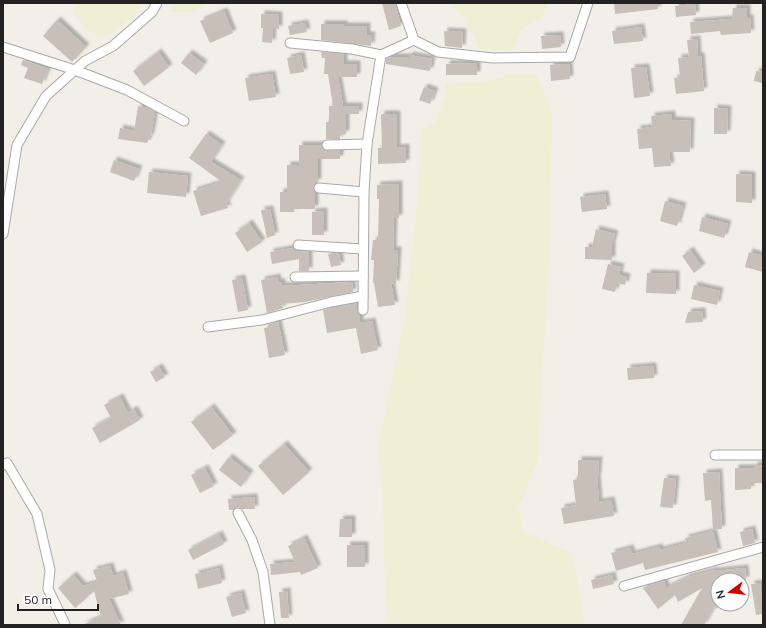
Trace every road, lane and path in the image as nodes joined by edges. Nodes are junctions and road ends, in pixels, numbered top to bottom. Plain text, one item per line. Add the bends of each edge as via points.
1 (157, 3) edge
2 (400, 3) edge
3 (588, 3) edge
4 (414, 40) junction
5 (290, 43) dead end
6 (3, 47) edge
7 (381, 55) junction
8 (75, 70) junction
9 (184, 121) dead end
10 (367, 144) junction
11 (327, 145) dead end
12 (318, 188) dead end
13 (364, 192) junction
14 (3, 234) edge
15 (298, 245) dead end
16 (363, 249) junction
17 (363, 276) junction
18 (295, 277) dead end
19 (363, 296) junction
20 (363, 310) dead end
21 (208, 327) dead end
22 (715, 455) dead end
23 (763, 455) edge
24 (3, 465) edge
25 (238, 513) dead end
26 (763, 547) edge
27 (624, 586) dead end
28 (65, 625) edge
29 (270, 625) edge

1 - 8 street via 152,12 112,46 85,61
2 - 4 street
3 - 4 street via 570,57 493,58 438,52
4 - 7 street
5 - 7 street via 352,49
6 - 8 street
7 - 10 street
8 - 9 street via 127,90
8 - 14 street via 46,96 17,145
10 - 11 street
10 - 13 street
12 - 13 street
13 - 16 street
15 - 16 street
16 - 17 street
17 - 18 street
17 - 19 street
19 - 20 street
19 - 21 street via 262,320
22 - 23 street
24 - 28 street via 7,463 37,514 50,570 48,589
25 - 29 street via 252,540 263,572
26 - 27 street

